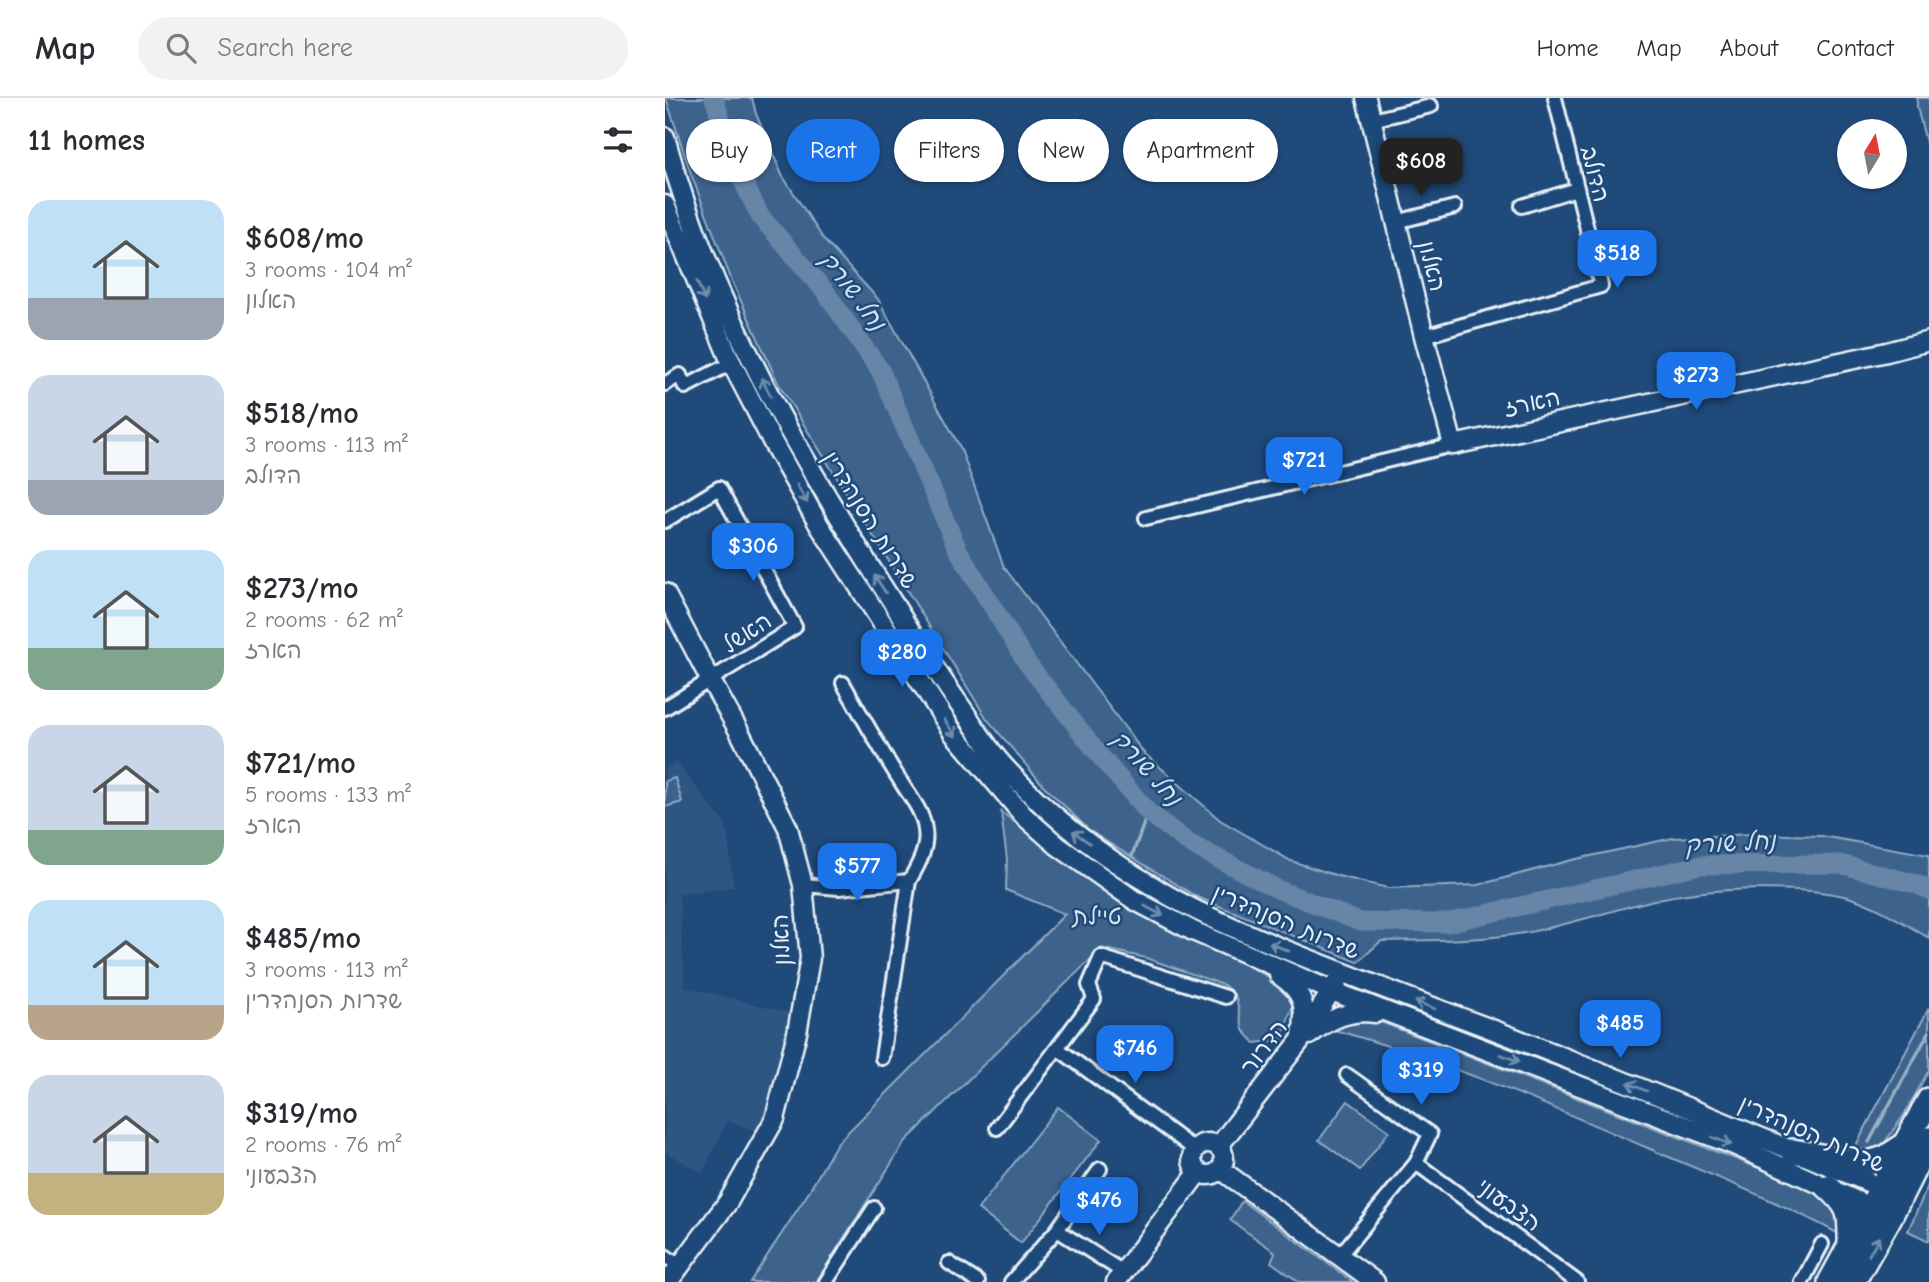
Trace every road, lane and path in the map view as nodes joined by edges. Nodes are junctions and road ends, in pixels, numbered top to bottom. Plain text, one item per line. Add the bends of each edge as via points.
1 (1367, 98) edge
2 (1555, 98) edge
3 (1431, 106) dead end
4 (1372, 120) junction
5 (665, 137) edge
6 (669, 180) edge
7 (1577, 189) junction
8 (665, 205) edge
9 (1522, 206) dead end
10 (1455, 207) dead end
11 (1396, 222) junction
12 (665, 226) edge
13 (682, 246) junction
14 (1424, 336) junction
15 (1929, 341) edge
16 (724, 367) dead end
17 (665, 384) edge
18 (1453, 444) junction
19 (1146, 517) dead end
20 (665, 521) edge
21 (665, 593) edge
22 (711, 681) junction
23 (842, 682) dead end
24 (665, 708) edge
25 (909, 881) junction
26 (803, 885) junction
27 (1252, 958) junction
28 (1342, 973) junction
29 (1332, 991) junction
30 (1226, 997) dead end
31 (1408, 1020) junction
32 (1300, 1041) junction
33 (1057, 1048) junction
34 (882, 1058) dead end
35 (1347, 1075) dead end
36 (1929, 1100) edge
37 (997, 1128) dead end
38 (1919, 1140) edge
39 (1218, 1147) junction
40 (1194, 1149) junction
41 (1793, 1151) junction
42 (1416, 1163) junction
43 (1100, 1169) dead end
44 (1220, 1169) junction
45 (1198, 1172) junction
46 (1828, 1187) junction
47 (1883, 1202) junction
48 (874, 1208) dead end
49 (1056, 1230) junction
50 (1822, 1244) dead end
51 (1850, 1249) junction
52 (1340, 1255) junction
53 (672, 1261) edge
54 (949, 1263) dead end
55 (1120, 1277) edge
56 (668, 1282) edge
57 (826, 1282) edge
58 (978, 1282) edge
59 (1011, 1282) edge
60 (1375, 1282) edge
61 (1577, 1282) edge
62 (1802, 1282) edge
63 (1831, 1282) edge
64 (1853, 1282) edge

1 - 4 main road, האלון
2 - 7 street, הדולב
3 - 4 street
4 - 11 main road, האלון
5 - 6 main road, שדרות הסנהדרין
28 -> 6 main road, שדרות הסנהדרין via 1198,912 1156,888 1066,826 999,761 943,682 789,434
7 - 9 street
7 - 14 street, הדולב via 1601,286
8 - 13 main road, שדרות הסנהדרין
10 - 11 street
11 - 14 main road, האלון
12 - 13 main road
13 -> 27 main road, שדרות הסנהדרין via 730,360 773,443 819,525 954,734 1024,816 1099,877 1142,905
14 - 18 main road, האלון
15 - 18 main road, הארז
16 - 17 street via 685,387 680,375
18 - 19 street, הארז
20 - 22 street, האשל via 719,488 795,627
21 - 22 main road, האלון
22 - 24 street
22 - 26 main road, האלון via 788,828
23 - 25 street via 919,808 926,831 924,847
25 - 26 street via 839,888
25 - 34 street
26 - 53 main road, האלון via 810,958 775,1119 728,1202
27 - 29 main road, שדרות הסנהדרין
27 - 32 main road via 1298,992 1305,1010
28 - 29 main road, הדרור
41 -> 28 main road, שדרות הסנהדרין
29 - 31 main road, שדרות הסנהדרין
29 - 32 main road, הדרור
30 - 33 street via 1101,957 1089,985 1094,999
31 - 32 main road via 1371,1012 1347,1014 1324,1023
31 -> 46 main road, שדרות הסנהדרין via 1734,1145
32 - 39 main road, הדרור
33 - 37 street
33 - 40 street
35 - 42 street via 1430,1134
36 - 38 highway
38 - 41 highway via 1865,1164
38 - 47 highway
39 - 40 main road via 1206,1143
39 - 44 main road via 1223,1155
40 - 45 main road via 1191,1162
41 - 47 main road, שדרות הסנהדרין
42 - 52 street
42 - 61 street, הצבעוני
43 - 49 street
44 - 45 main road via 1212,1175
44 - 52 main road
45 - 55 main road
46 - 47 main road, שדרות הסנהדרין
46 - 51 highway via 1849,1210
47 - 51 highway
64 -> 47 highway
48 - 57 street
49 - 55 street
49 - 59 street
50 - 62 street
51 - 63 highway
52 - 60 main road
53 - 56 main road, האלון
54 - 58 street

